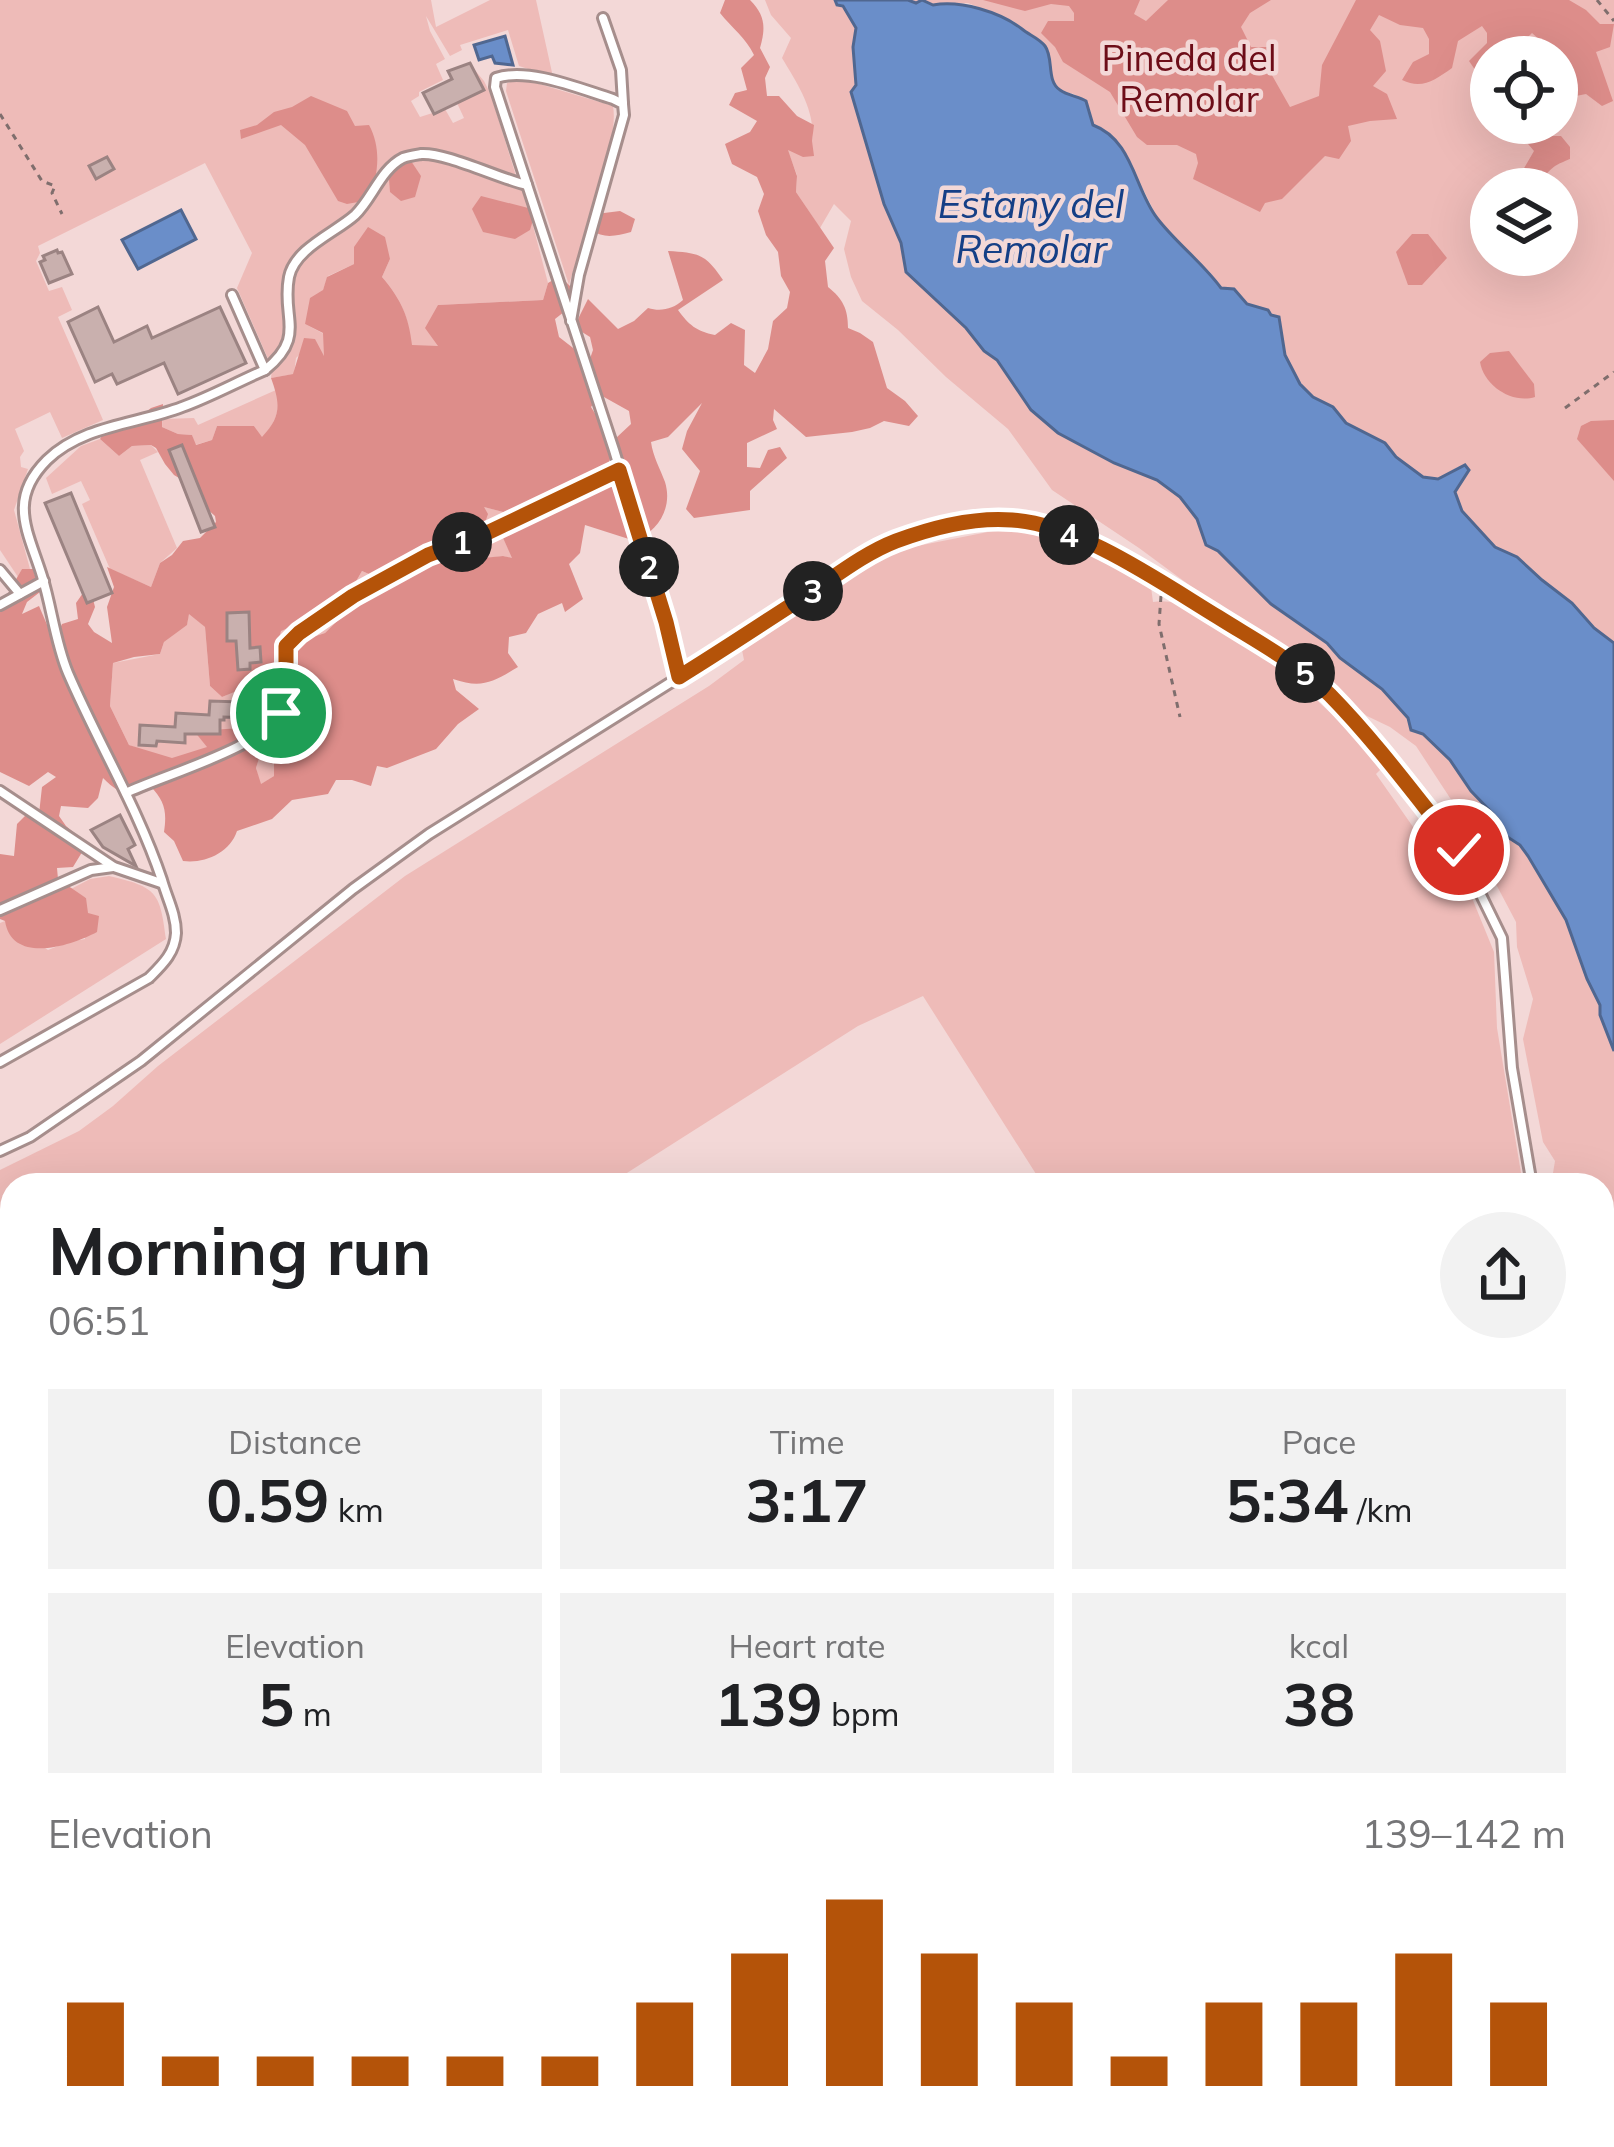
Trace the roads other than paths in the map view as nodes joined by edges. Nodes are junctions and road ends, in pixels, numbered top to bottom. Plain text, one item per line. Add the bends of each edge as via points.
1 (603, 18) dead end
2 (623, 104) junction
3 (527, 185) junction
4 (232, 295) dead end
5 (572, 321) junction
6 (265, 370) junction
7 (619, 470) junction
8 (1, 569) edge
9 (44, 581) junction
10 (20, 594) junction
11 (0, 605) edge
12 (679, 677) junction
13 (0, 790) edge
14 (126, 793) junction
15 (114, 866) junction
16 (163, 884) junction
17 (0, 910) edge
18 (0, 1062) edge
19 (0, 1151) edge
20 (1530, 1173) edge

1 - 2 lane
2 - 3 lane via 534,76 496,78
2 - 5 lane
3 - 5 lane
3 - 6 lane via 426,153 402,158 353,217 294,263 290,339
4 - 6 lane
5 - 7 lane
6 - 9 lane via 181,408 98,430 50,456 22,504
7 - 12 lane
7 - 14 lane via 353,596 286,646 281,713 268,730
8 - 10 lane
9 - 10 lane
9 - 14 lane via 66,668
10 - 11 lane
12 - 19 lane via 429,834 142,1061
12 - 20 lane via 860,560 958,525 1016,520 1049,527 1160,582 1328,693 1459,850 1502,938
13 - 15 lane
14 - 16 lane
15 - 16 lane
15 - 17 lane
16 - 18 lane via 176,933 166,962

